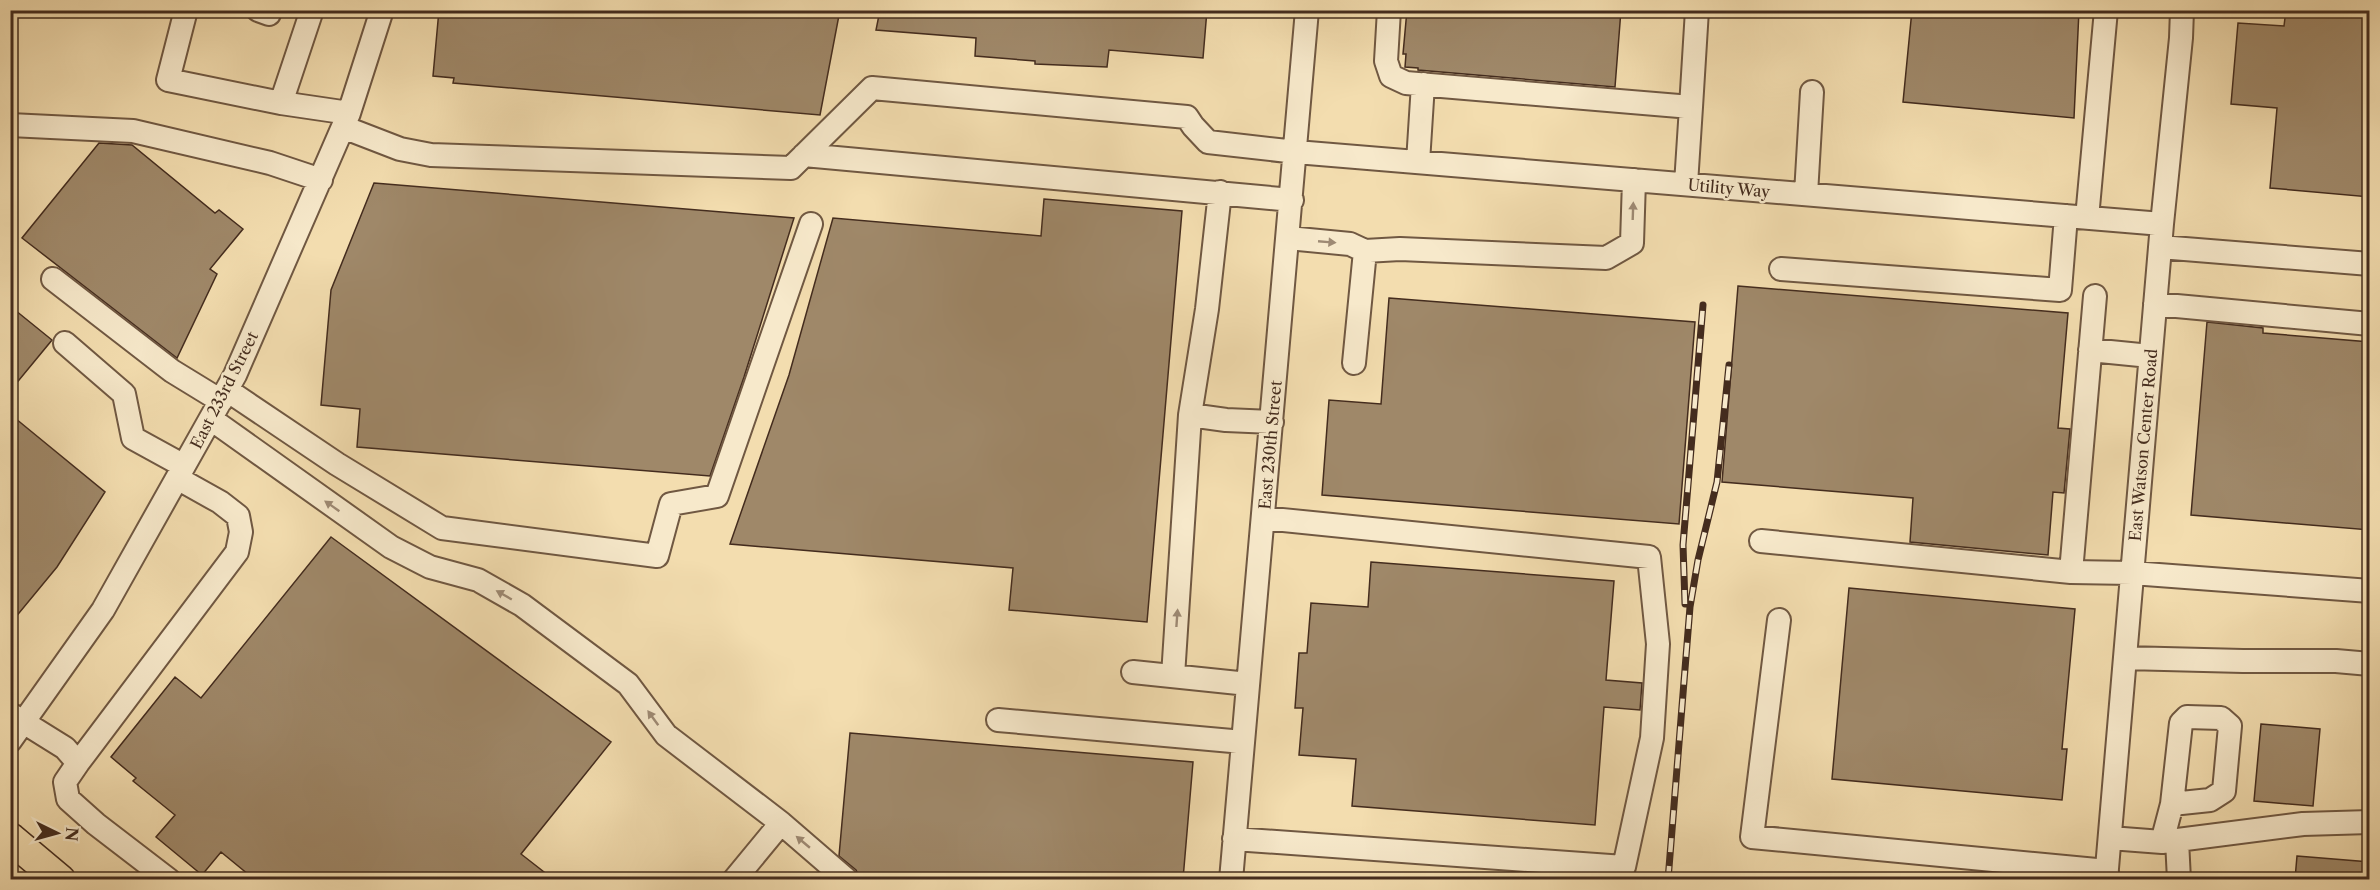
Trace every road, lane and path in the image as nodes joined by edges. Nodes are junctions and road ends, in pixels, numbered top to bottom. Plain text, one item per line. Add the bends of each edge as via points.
1 (186, 10) edge
2 (312, 10) edge
3 (382, 10) edge
4 (1307, 10) edge
5 (1389, 10) edge
6 (1697, 10) edge
7 (2106, 10) edge
8 (2181, 10) edge
9 (1423, 84) junction
10 (1812, 92) dead end
11 (281, 103) junction
12 (1691, 106) junction
13 (346, 120) junction
14 (10, 125) edge
15 (1296, 152) junction
16 (804, 155) junction
17 (1418, 162) junction
18 (321, 180) junction
19 (1634, 180) junction
20 (1686, 184) junction
21 (1220, 192) junction
22 (1806, 194) junction
23 (1292, 200) junction
24 (2076, 217) junction
25 (811, 224) dead end
26 (2162, 224) junction
27 (1288, 238) junction
28 (2160, 247) junction
29 (1365, 250) junction
30 (2370, 264) edge
31 (1781, 269) dead end
32 (53, 279) dead end
33 (2095, 296) dead end
34 (2155, 304) junction
35 (2370, 324) edge
36 (65, 343) dead end
37 (2090, 350) junction
38 (2150, 356) junction
39 (1354, 363) dead end
40 (220, 403) junction
41 (1190, 415) junction
42 (1272, 422) junction
43 (181, 472) junction
44 (1263, 518) junction
45 (1761, 541) dead end
46 (2071, 572) junction
47 (2132, 573) junction
48 (2370, 591) edge
49 (1779, 620) dead end
50 (2125, 658) junction
51 (2370, 663) edge
52 (1133, 672) dead end
53 (1173, 676) junction
54 (1248, 684) junction
55 (17, 719) edge
56 (998, 720) dead end
57 (10, 741) edge
58 (1243, 742) junction
59 (78, 763) junction
60 (2172, 804) dead end
61 (2370, 822) edge
62 (781, 823) junction
63 (10, 838) edge
64 (2110, 838) junction
65 (1234, 839) junction
66 (2170, 841) junction
67 (2107, 875) edge
68 (60, 879) edge
69 (169, 879) edge
70 (734, 879) edge
71 (847, 879) edge
72 (1231, 879) edge
73 (2179, 879) edge

1 - 11 street via 168,80
2 - 11 street
3 - 13 street, East 233rd Street
4 - 15 street, East 230th Street
5 - 9 street via 1386,61 1391,76
6 - 12 street
7 - 24 street
8 - 26 street, East Watson Center Road
9 - 12 street
9 - 17 street
10 - 22 street
11 - 13 street
12 - 20 street
13 - 16 street via 400,149 431,155 791,168
13 - 18 street, East 233rd Street
14 - 18 street via 133,131 270,163
15 - 16 street, Utility Way via 1208,142 1188,117 872,88
15 - 17 street, Utility Way
15 - 23 street, East 230th Street
16 - 21 street
17 - 19 street, Utility Way
18 - 40 street, East 233rd Street
19 - 20 street, Utility Way
29 -> 19 street via 1606,258 1632,243
20 - 22 street, Utility Way
21 - 23 street
21 - 41 street
22 - 24 street, Utility Way
23 - 27 street, East 230th Street
24 - 26 street, Utility Way
24 - 31 street via 2060,290
25 - 40 street via 717,495 671,504 657,556 442,528 337,464
26 - 28 street, East Watson Center Road
27 -> 29 street via 1350,244
27 - 42 street, East 230th Street
28 - 30 street
28 - 34 street, East Watson Center Road
29 - 39 street
32 - 40 street
33 - 37 street
34 - 35 street
34 - 38 street, East Watson Center Road
36 - 43 street via 124,394 133,438
37 - 38 street
37 - 46 street
38 - 47 street, East Watson Center Road
40 - 43 street, East 233rd Street
62 -> 40 street via 666,735 628,684 522,605 478,580 430,567 391,547
41 - 42 street
53 -> 41 street
42 - 44 street, East 230th Street
43 - 55 street, East 233rd Street via 103,610
43 - 59 street via 238,516 241,532 237,552
44 - 54 street, East 230th Street
44 - 65 street via 1649,557 1658,644 1652,738 1624,867
45 - 46 street
46 - 47 street
47 - 48 street
47 - 50 street, East Watson Center Road
49 - 67 street via 1752,837
50 - 51 street
50 - 64 street, East Watson Center Road
52 - 53 street
53 - 54 street
54 - 58 street, East 230th Street
55 - 57 street, East 233rd Street
55 - 59 street via 65,748
56 - 58 street
58 - 65 street, East 230th Street
59 - 69 street via 65,782 68,798
60 - 66 street
61 - 66 street via 2303,824
62 - 70 street
71 -> 62 street
63 - 68 main road
64 - 66 street
64 - 67 street, East Watson Center Road
65 - 72 street, East 230th Street
66 - 73 street

